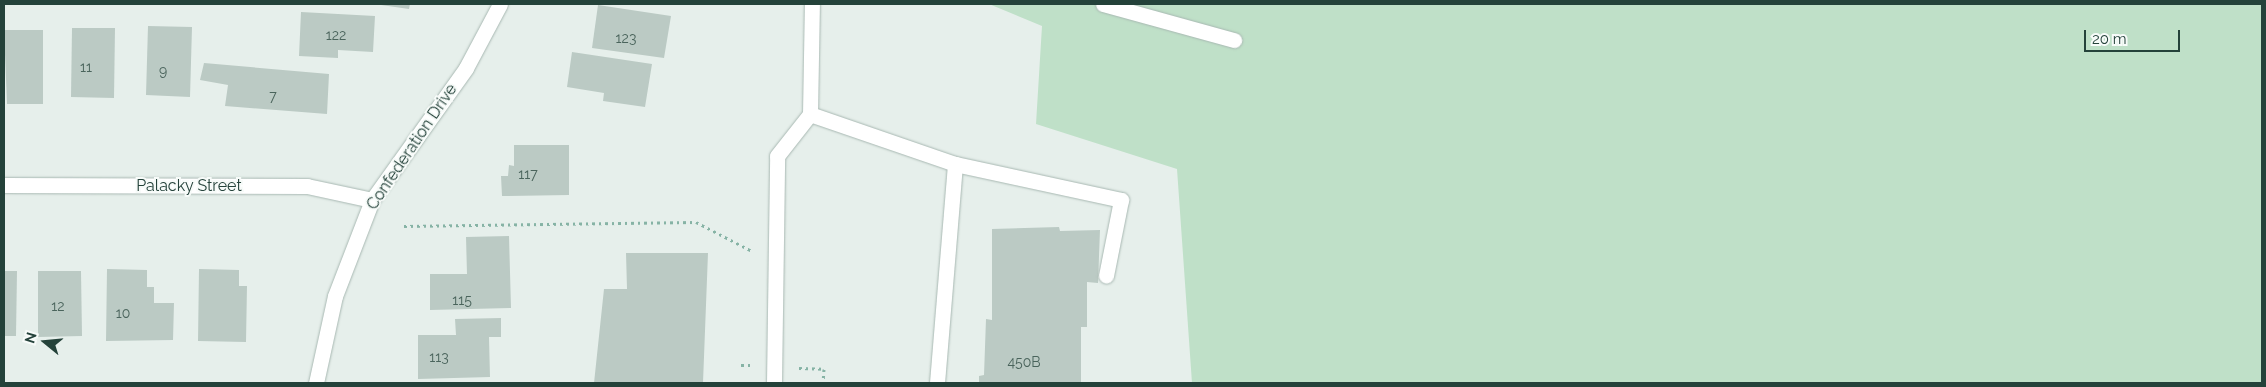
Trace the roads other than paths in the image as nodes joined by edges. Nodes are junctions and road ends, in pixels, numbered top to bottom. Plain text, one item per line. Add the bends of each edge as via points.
1 (500, 4) edge
2 (812, 4) edge
3 (1103, 4) edge
4 (1234, 40) dead end
5 (810, 114) junction
6 (955, 164) junction
7 (4, 185) edge
8 (372, 200) junction
9 (1106, 276) dead end
10 (316, 383) edge
11 (774, 383) edge
12 (937, 383) edge

1 - 8 street, Confederation Drive via 466,68
2 - 5 street
3 - 4 street
5 - 6 street
5 - 11 street via 777,156
6 - 9 street via 1121,200
6 - 12 street
7 - 8 street, Palacky Street via 307,186
8 - 10 street, Confederation Drive via 335,296

